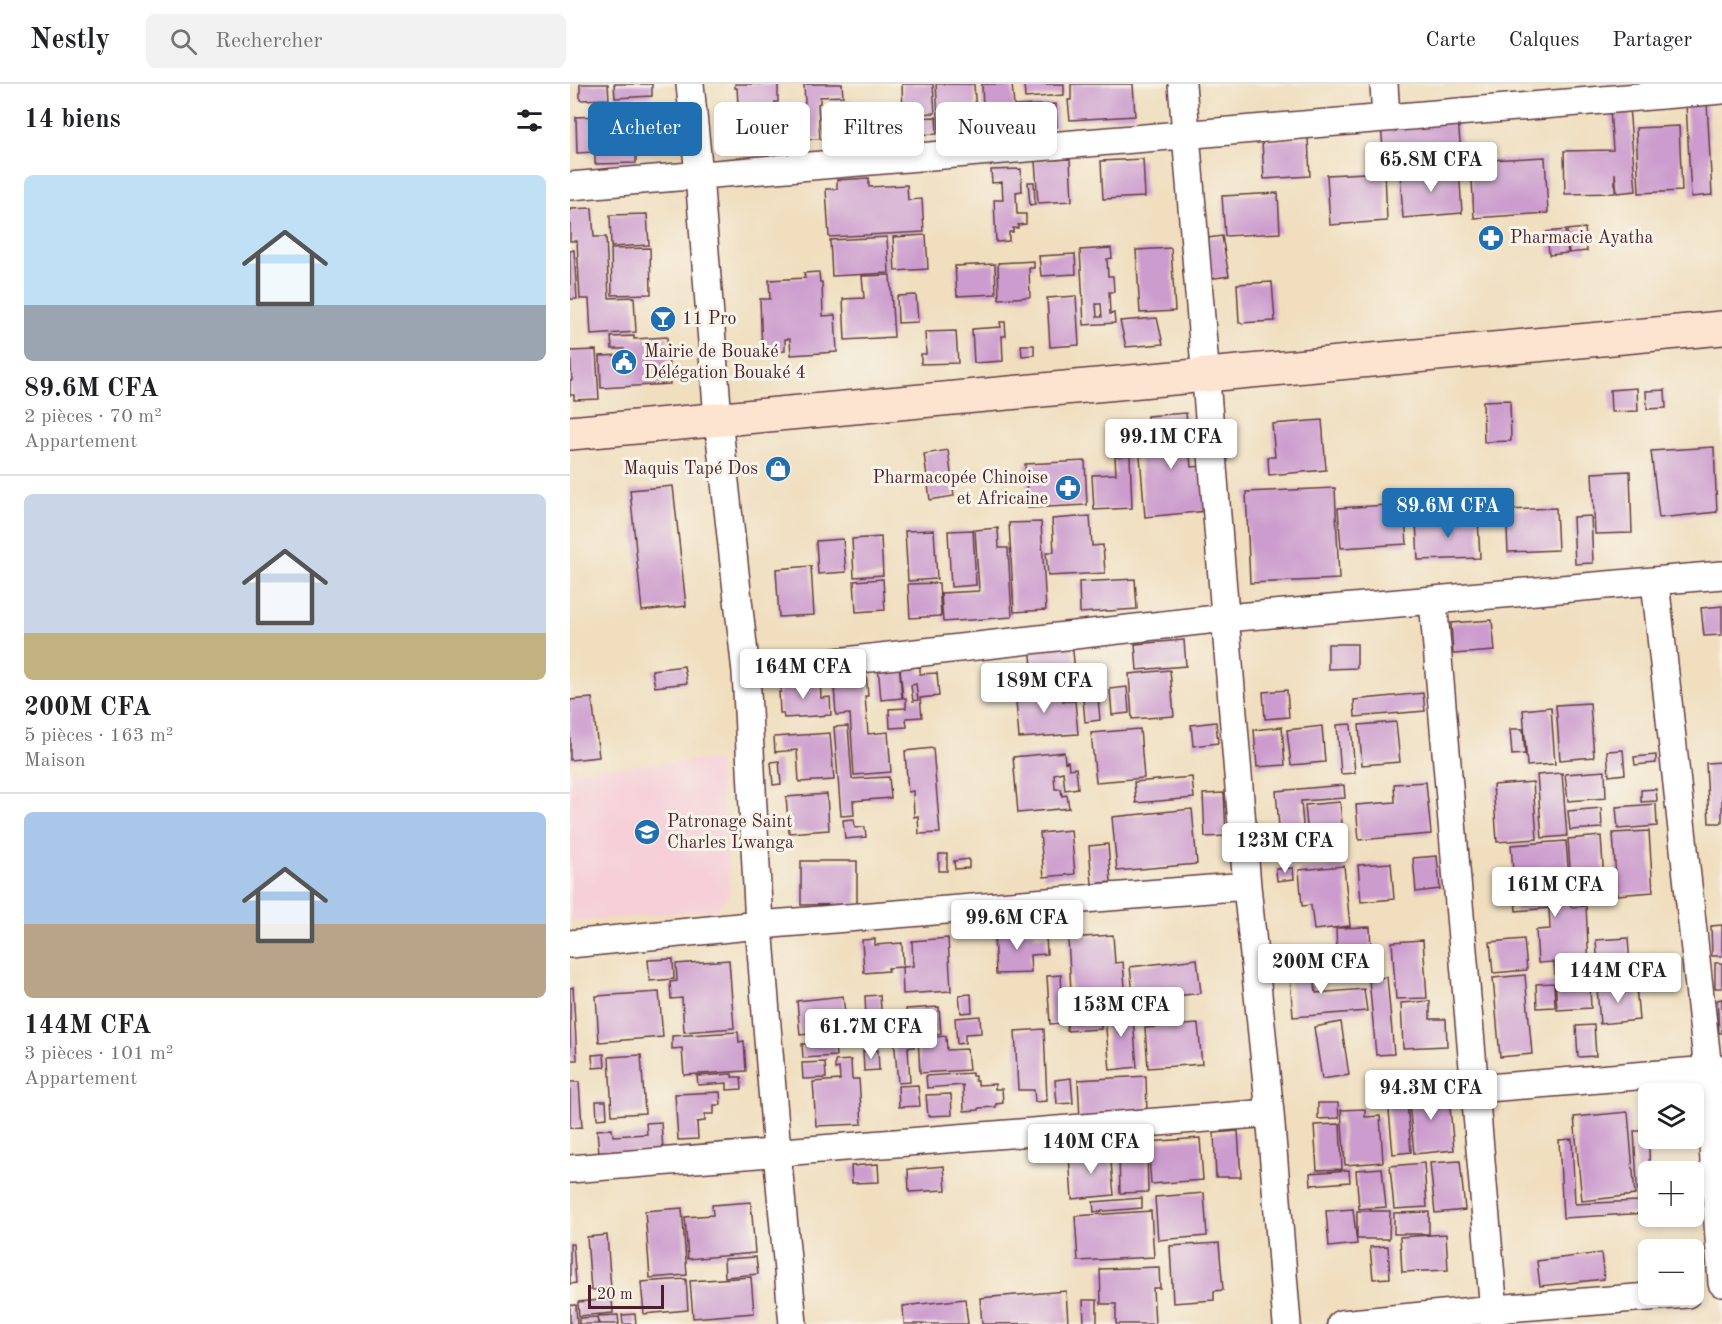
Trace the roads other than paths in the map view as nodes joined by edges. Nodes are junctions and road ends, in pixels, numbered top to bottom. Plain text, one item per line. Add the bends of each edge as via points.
1 (690, 84) edge
2 (1182, 84) edge
3 (1384, 84) edge
4 (1722, 90) edge
5 (1615, 91) edge
6 (1386, 118) junction
7 (1186, 134) junction
8 (699, 175) junction
9 (570, 186) edge
10 (1722, 328) edge
11 (1206, 375) junction
12 (718, 419) junction
13 (570, 433) edge
14 (1722, 575) edge
15 (1655, 581) junction
16 (1433, 600) junction
17 (1225, 618) junction
18 (746, 672) junction
19 (1247, 886) junction
20 (759, 926) junction
21 (570, 944) edge
22 (1715, 1070) edge
23 (1474, 1089) junction
24 (1270, 1113) junction
25 (777, 1152) junction
26 (570, 1169) edge
27 (1722, 1283) edge
28 (1722, 1292) edge
29 (1704, 1293) edge
30 (1638, 1300) edge
31 (1495, 1316) edge
32 (793, 1324) edge
33 (1287, 1324) edge
34 (1341, 1324) edge

1 - 8 street
2 - 7 street
3 - 6 street
4 - 5 street
5 - 6 street
6 - 7 street
7 - 8 street
7 - 11 street
8 - 9 street
8 - 12 street
10 - 11 street
11 - 12 street
11 - 17 street
12 - 13 street
12 - 18 street
14 - 15 street
15 - 16 street
15 - 22 street
16 - 17 street
16 - 23 street
17 - 18 street
17 - 19 street
18 - 20 street
19 - 20 street
19 - 24 street
20 - 21 street
20 - 25 street
22 - 23 street
22 - 27 street
23 - 31 street
24 - 25 street
24 - 33 street
25 - 26 street
25 - 32 street
28 - 29 street
30 - 31 street
31 - 34 street

